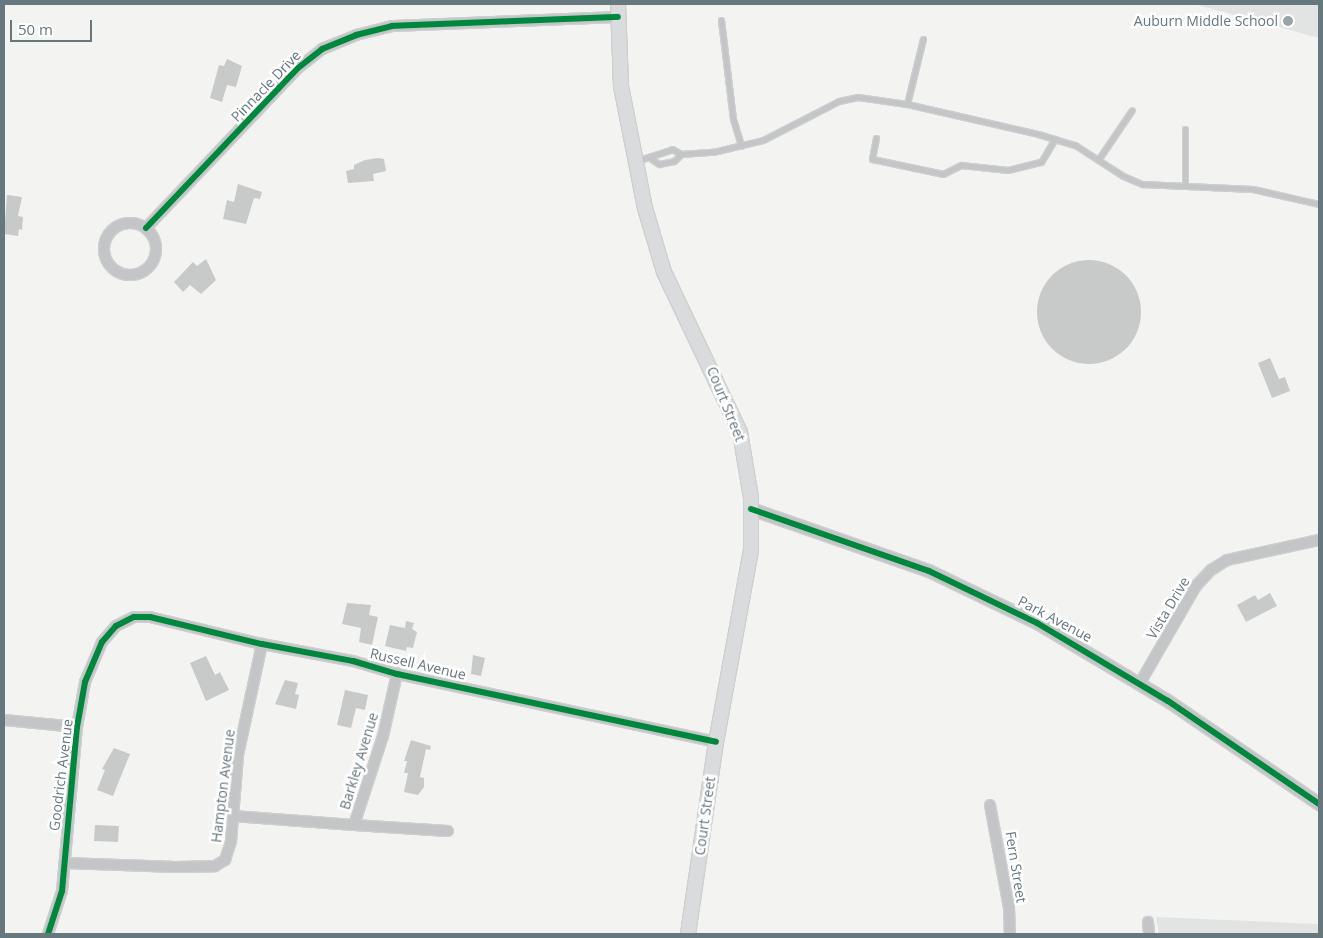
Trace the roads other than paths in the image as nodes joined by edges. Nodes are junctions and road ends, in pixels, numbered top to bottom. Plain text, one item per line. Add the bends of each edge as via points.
1 (618, 10) edge
2 (722, 20) dead end
3 (923, 39) dead end
4 (907, 104) junction
5 (1132, 110) dead end
6 (1185, 129) dead end
7 (876, 138) dead end
8 (1054, 139) junction
9 (742, 146) junction
10 (681, 154) junction
11 (650, 158) junction
12 (1098, 160) junction
13 (635, 161) junction
14 (1185, 186) junction
15 (1319, 204) edge
16 (146, 228) junction
17 (751, 509) junction
18 (1319, 540) edge
19 (116, 626) joint
20 (262, 644) junction
21 (397, 674) junction
22 (1140, 683) junction
23 (4, 720) edge
24 (77, 727) junction
25 (716, 742) junction
26 (1319, 804) edge
27 (990, 805) dead end
28 (233, 816) junction
29 (354, 825) junction
30 (448, 831) dead end
31 (65, 863) junction
32 (1148, 922) dead end
33 (48, 934) edge
34 (688, 934) edge
35 (1010, 934) edge
36 (1149, 934) edge

1 - 13 main road, Court Street via 622,86
1 - 16 street, Pinnacle Drive via 392,26 356,35 322,49 298,68
2 - 9 lane via 732,119
3 - 4 lane
4 - 8 lane
4 - 9 lane via 858,97 839,101 763,140
5 - 12 lane
6 - 14 lane
7 - 8 lane via 872,160 943,174 961,165 1008,170 1041,162
8 - 12 lane via 1075,145
9 - 10 lane
10 - 11 lane via 672,148
10 - 11 lane via 674,161 659,164
11 - 13 lane
12 - 14 lane via 1142,184
13 - 17 main road, Court Street via 644,208 664,272 740,432
14 - 15 lane via 1253,189
16 - 16 street via 125,224 108,236 104,246 110,266 129,275 149,267 156,247
17 - 22 street, Park Avenue via 930,571 1061,636
17 - 25 main road, Court Street via 751,550
18 - 22 street, Vista Drive via 1226,560 1211,570 1196,586
19 - 20 street, Russell Avenue via 142,615
19 - 24 street, Goodrich Avenue via 102,642 91,664
20 - 21 street, Russell Avenue via 353,661
20 - 28 street, Hampton Avenue via 238,755
21 - 25 street, Russell Avenue
21 - 29 street, Barkley Avenue via 382,736
22 - 26 street, Park Avenue
23 - 24 street
24 - 31 street, Goodrich Avenue
25 - 34 main road, Court Street
27 - 35 street, Fern Street via 1008,899
28 - 29 street, Barkley Avenue
28 - 31 street, Hampton Avenue via 225,860 215,866
29 - 30 street
31 - 33 street, Goodrich Avenue via 62,891
32 - 36 street

